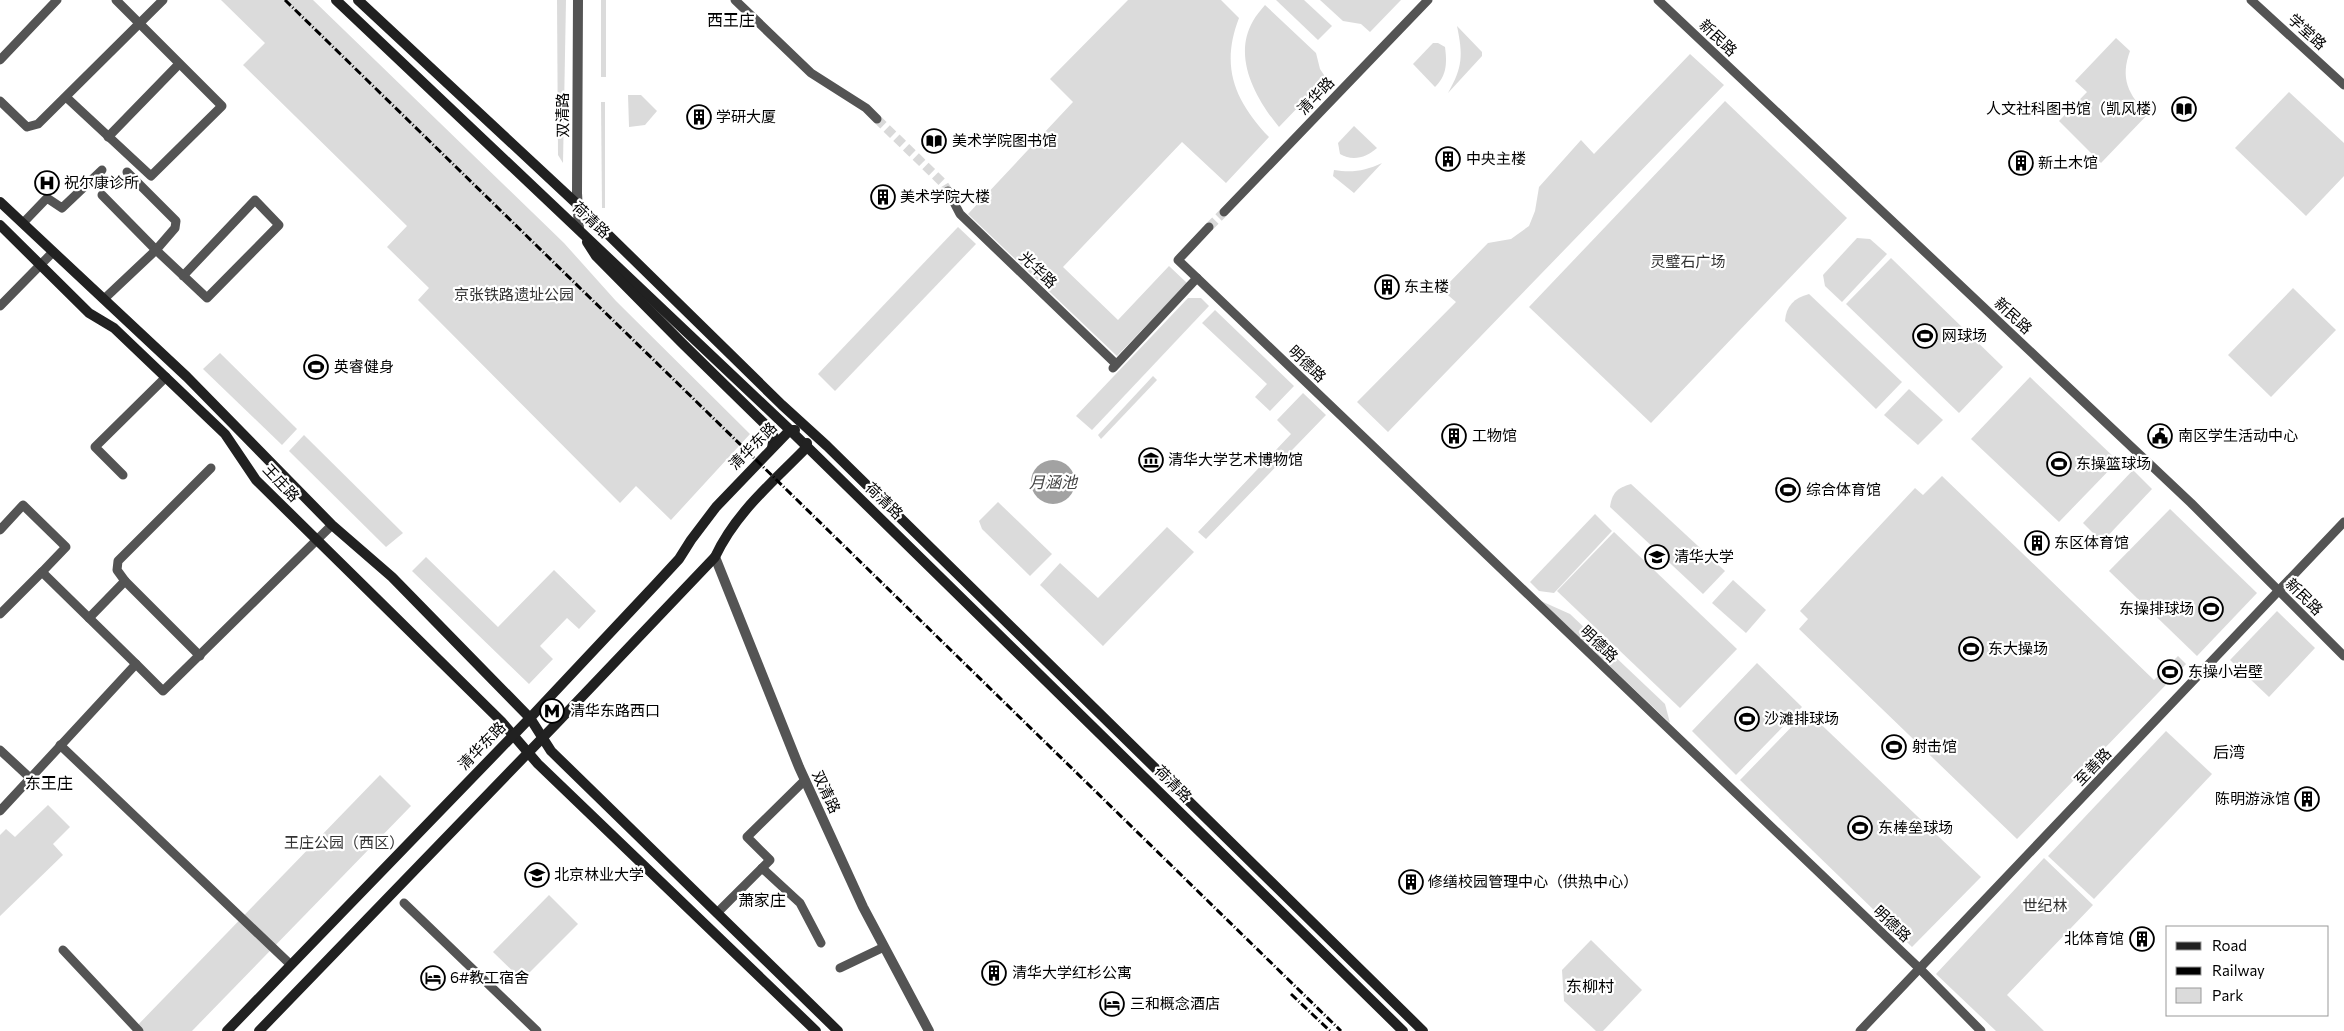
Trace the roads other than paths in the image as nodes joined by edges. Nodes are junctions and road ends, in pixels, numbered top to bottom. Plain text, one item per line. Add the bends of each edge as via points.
1 (57, 0) edge
2 (116, 0) edge
3 (163, 0) edge
4 (336, 0) edge
5 (358, 0) edge
6 (578, 0) edge
7 (735, 0) edge
8 (1428, 0) edge
9 (1658, 0) edge
10 (2251, 0) edge
11 (139, 23) junction
12 (0, 60) edge
13 (179, 64) junction
14 (2344, 85) edge
15 (66, 97) junction
16 (0, 101) edge
17 (876, 119) tunnel mouth
18 (108, 136) junction
19 (102, 170) dead end
20 (127, 172) dead end
21 (948, 191) tunnel mouth
22 (102, 195) dead end
23 (0, 202) edge
24 (578, 206) junction
25 (1224, 212) tunnel mouth
26 (23, 223) junction
27 (0, 225) edge
28 (1209, 227) tunnel mouth
29 (578, 229) junction
30 (156, 250) junction
31 (53, 252) junction
32 (41, 264) junction
33 (183, 276) junction
34 (1197, 278) junction
35 (104, 300) junction
36 (0, 306) edge
37 (166, 378) junction
38 (790, 430) junction
39 (808, 430) junction
40 (772, 448) junction
41 (807, 448) junction
42 (211, 468) dead end
43 (123, 475) dead end
44 (2344, 522) edge
45 (332, 525) junction
46 (0, 530) edge
47 (317, 541) junction
48 (715, 557) junction
49 (42, 572) junction
50 (125, 581) junction
51 (2279, 591) junction
52 (0, 614) edge
53 (89, 618) junction
54 (200, 656) junction
55 (2344, 656) edge
56 (136, 664) junction
57 (530, 718) junction
58 (514, 734) junction
59 (544, 737) junction
60 (60, 746) junction
61 (0, 750) edge
62 (528, 753) junction
63 (29, 777) junction
64 (805, 780) junction
65 (1, 808) edge
66 (762, 868) junction
67 (404, 903) dead end
68 (717, 913) junction
69 (821, 943) dead end
70 (884, 947) junction
71 (63, 950) dead end
72 (291, 965) junction
73 (840, 968) dead end
74 (1920, 969) junction
75 (139, 1031) edge
76 (227, 1031) edge
77 (259, 1031) edge
78 (537, 1031) edge
79 (816, 1031) edge
80 (838, 1031) edge
81 (929, 1031) edge
82 (1403, 1031) edge
83 (1423, 1031) edge
84 (1860, 1031) edge
85 (1981, 1031) edge

1 - 12 street
2 - 11 street
3 - 11 street
4 - 29 main road, 荷清路
5 - 24 main road, 荷清路
6 - 24 street, 双清路
7 - 17 street via 811,73 866,108
8 - 25 street, 清华路
9 - 51 street, 新民路
10 - 14 street, 学堂路
11 - 13 street
11 - 15 street
13 - 18 street
13 - 18 street via 222,106 151,176
15 - 16 street via 38,124 27,128
15 - 18 street
19 - 26 street via 62,208 47,198
20 - 30 street via 176,221 175,228
21 - 34 street, 光华路 via 960,214 1114,366
22 - 30 street
23 - 26 main road, 王庄路
24 - 29 street, 双清路
24 - 39 main road, 荷清路
26 - 31 main road, 王庄路
27 - 32 main road, 王庄路
28 - 34 street via 1178,260
29 - 38 main road, 荷清路
29 - 40 main road via 596,256 770,429 774,437
30 - 33 street
30 - 35 street
31 - 32 street
31 - 35 main road, 王庄路
32 - 36 street
32 - 37 main road, 王庄路 via 89,313 114,328
33 - 33 street via 207,298 279,225 254,200
34 - 74 street, 明德路
35 - 45 main road, 王庄路 via 187,377
37 - 43 street via 96,447
37 - 47 main road, 王庄路 via 225,434 256,480
38 - 39 main road, 清华东路
38 - 40 main road, 清华东路
38 - 41 main road, 荷清路
39 - 41 main road
39 - 83 main road, 荷清路
40 - 57 main road, 清华东路 via 716,507 679,559
41 - 48 main road via 741,514
41 - 82 main road, 荷清路
42 - 50 street via 118,561 117,570
44 - 51 street, 至善路
45 - 47 street
45 - 57 main road, 王庄路 via 392,577
46 - 49 street via 24,505 66,548
47 - 54 street
47 - 58 main road, 王庄路
48 - 59 main road
48 - 64 street, 双清路
49 - 52 street
49 - 53 street
50 - 53 street
50 - 54 street
51 - 55 street, 新民路
51 - 74 street, 至善路
53 - 56 street
54 - 56 street via 164,691
56 - 60 street
57 - 58 main road, 清华东路
57 - 59 main road, 王庄路
58 - 62 main road, 王庄路
58 - 72 main road, 清华东路
59 - 62 main road
59 - 68 main road, 王庄路 via 551,751
60 - 63 street
60 - 72 street
61 - 63 street
62 - 77 main road
62 - 79 main road, 王庄路
63 - 65 street
64 - 66 street via 747,837 770,860
64 - 70 street, 双清路
66 - 68 street
66 - 69 street via 800,903
67 - 78 street
68 - 80 main road
70 - 73 street
70 - 81 street, 双清路
71 - 75 street
72 - 76 main road, 清华东路
74 - 84 street, 至善路
74 - 85 street, 明德路

